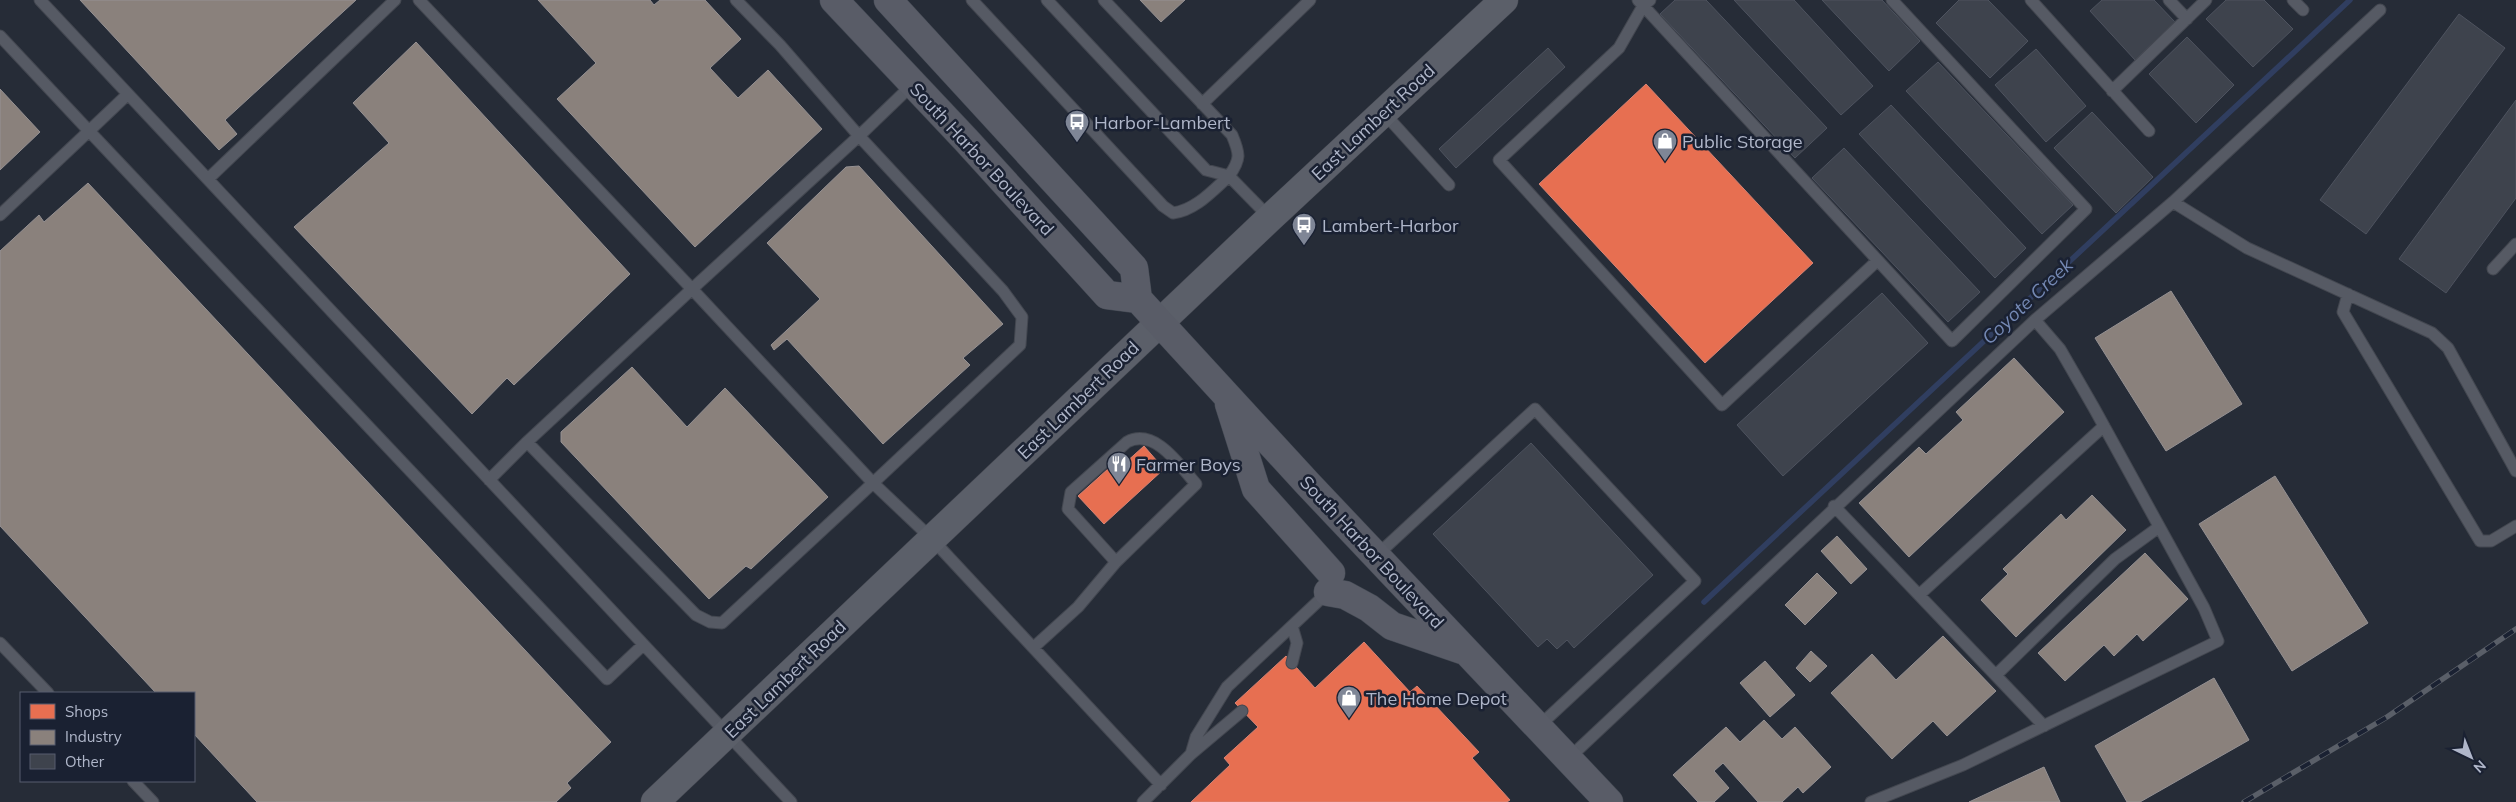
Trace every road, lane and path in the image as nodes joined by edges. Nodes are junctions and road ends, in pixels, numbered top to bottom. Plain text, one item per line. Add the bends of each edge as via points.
1 (40, 0) edge
2 (395, 0) edge
3 (419, 0) edge
4 (736, 0) edge
5 (834, 0) edge
6 (888, 0) edge
7 (972, 0) edge
8 (1047, 0) edge
9 (1104, 0) edge
10 (1310, 0) edge
11 (1504, 0) edge
12 (1892, 0) edge
13 (2031, 0) edge
14 (2169, 0) edge
15 (2206, 0) edge
16 (2293, 0) edge
17 (1644, 2) edge
18 (2302, 10) dead end
19 (2380, 10) dead end
20 (2187, 19) junction
21 (0, 36) edge
22 (912, 84) junction
23 (2112, 91) junction
24 (128, 94) junction
25 (1202, 104) junction
26 (1383, 112) junction
27 (90, 131) junction
28 (2149, 131) dead end
29 (859, 136) junction
30 (1229, 176) junction
31 (208, 179) junction
32 (1449, 185) dead end
33 (2173, 202) junction
34 (0, 215) edge
35 (1270, 218) junction
36 (2516, 244) edge
37 (1877, 261) junction
38 (2493, 270) dead end
39 (692, 289) junction
40 (2348, 294) junction
41 (1138, 299) junction
42 (2036, 320) junction
43 (1160, 322) junction
44 (1226, 395) junction
45 (2104, 426) junction
46 (527, 442) junction
47 (2516, 471) edge
48 (489, 480) junction
49 (873, 483) junction
50 (1834, 506) junction
51 (2516, 526) edge
52 (2159, 527) junction
53 (931, 538) junction
54 (1376, 556) junction
55 (1116, 562) junction
56 (1329, 582) junction
57 (1920, 595) junction
58 (1292, 626) junction
59 (0, 643) edge
60 (644, 645) junction
61 (1034, 647) junction
62 (1466, 651) junction
63 (1292, 663) dead end
64 (1996, 675) junction
65 (47, 692) edge
66 (1242, 711) dead end
67 (2044, 726) junction
68 (1538, 727) junction
69 (727, 734) junction
70 (1191, 754) junction
71 (1568, 758) junction
72 (134, 782) edge
73 (1161, 785) junction
74 (153, 802) edge
75 (655, 802) edge
76 (791, 802) edge
77 (1143, 802) edge
78 (1609, 802) edge
79 (1871, 802) edge

1 - 24 lane
2 - 31 lane
3 - 39 lane
4 - 29 lane
5 - 22 main road, South Harbor Boulevard
6 - 41 main road via 1134,268
7 - 30 lane via 1173,213 1182,212 1198,202
8 - 30 lane via 1206,170
9 - 25 lane
10 - 25 lane
11 - 26 main road, East Lambert Road
12 - 37 lane via 2086,210 1952,341
13 - 23 lane
14 - 20 lane
15 - 20 lane
16 - 18 lane
17 - 37 lane
17 - 37 lane via 1619,48 1498,160 1722,405
19 - 33 lane
20 - 23 lane
21 - 27 lane
22 - 29 lane
22 - 41 main road, South Harbor Boulevard via 1106,295
23 - 28 lane
24 - 27 lane
24 - 31 lane
25 - 30 lane via 1232,135 1237,148 1239,162
26 - 32 lane
26 - 35 main road, East Lambert Road
27 - 34 lane
27 - 60 lane via 607,679
29 - 39 lane
29 - 49 lane via 1003,291 1022,318 1020,345
30 - 35 lane
31 - 48 lane
33 - 40 lane via 2247,248
33 - 42 lane
35 - 43 main road, East Lambert Road
36 - 38 lane
39 - 46 lane
39 - 49 lane
40 - 47 lane via 2432,333 2448,348
40 - 51 lane via 2343,312 2480,541 2491,541
41 - 43 main road, South Harbor Boulevard
42 - 45 lane via 2060,349
42 - 50 lane
43 - 44 main road, South Harbor Boulevard
43 - 53 main road, East Lambert Road
44 - 54 main road, South Harbor Boulevard
44 - 56 main road via 1256,489
45 - 52 lane
45 - 57 lane
46 - 48 lane
46 - 49 lane via 696,615 710,622 722,623
48 - 60 lane
49 - 53 lane
50 - 57 lane
50 - 71 lane
52 - 64 lane via 2115,559
52 - 67 lane via 2204,608 2218,641
53 - 61 lane
53 - 69 main road, East Lambert Road
54 - 62 main road, South Harbor Boulevard
54 - 68 lane via 1535,409 1695,581
55 - 55 lane via 1196,484 1154,441 1139,438 1127,442 1071,492 1068,509
55 - 61 lane via 1078,607
56 - 58 lane
56 - 62 main road via 1392,626
57 - 64 lane
58 - 63 lane via 1297,643
58 - 70 lane via 1227,687 1196,738
59 - 65 lane
60 - 69 lane
61 - 73 lane
62 - 68 main road, South Harbor Boulevard
64 - 67 lane
66 - 70 lane
67 - 79 lane via 1963,765
68 - 71 main road, South Harbor Boulevard
69 - 75 main road, East Lambert Road
69 - 76 lane
70 - 73 lane
71 - 78 main road, South Harbor Boulevard
72 - 74 lane
73 - 77 lane

